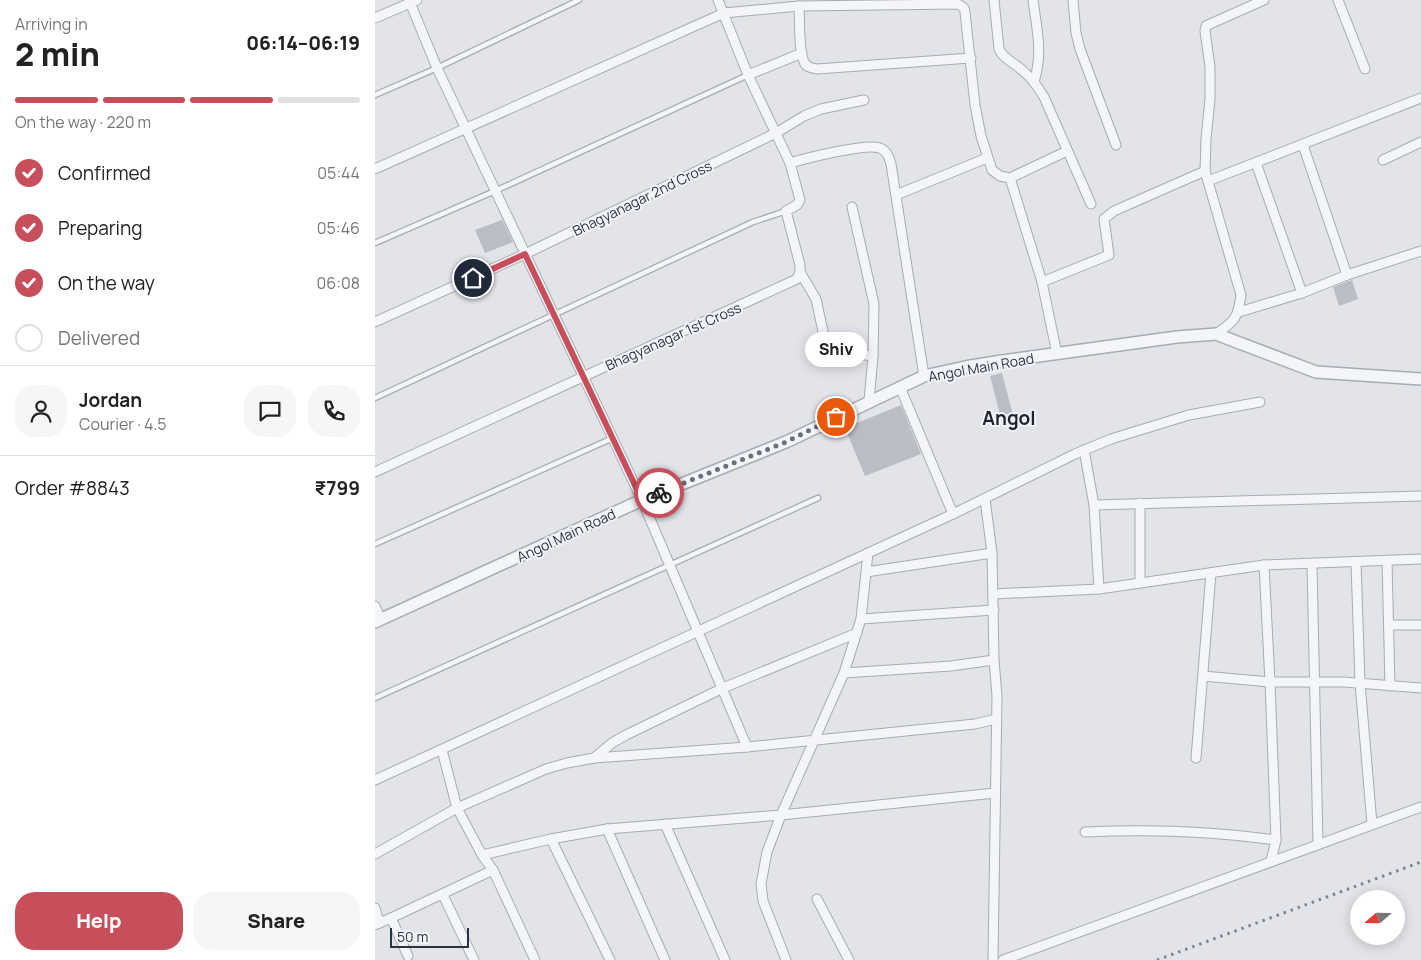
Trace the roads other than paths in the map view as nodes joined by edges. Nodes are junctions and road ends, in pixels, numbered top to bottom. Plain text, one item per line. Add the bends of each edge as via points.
1 (579, 0) edge
2 (718, 0) edge
3 (994, 0) edge
4 (1033, 0) edge
5 (1073, 0) edge
6 (1264, 0) edge
7 (1339, 0) edge
8 (412, 1) edge
9 (799, 6) junction
10 (724, 13) junction
11 (375, 18) edge
12 (802, 52) junction
13 (971, 58) junction
14 (437, 68) junction
15 (1365, 69) dead end
16 (748, 75) junction
17 (1034, 82) junction
18 (375, 95) edge
19 (1421, 98) edge
20 (864, 100) dead end
21 (465, 129) junction
22 (776, 134) junction
23 (1421, 142) edge
24 (1116, 145) dead end
25 (1303, 145) junction
26 (1067, 151) junction
27 (987, 158) junction
28 (1383, 160) dead end
29 (790, 162) junction
30 (1256, 163) junction
31 (375, 169) edge
32 (1205, 171) junction
33 (1010, 178) junction
34 (1208, 181) junction
35 (495, 191) junction
36 (896, 195) junction
37 (1091, 204) dead end
38 (852, 207) dead end
39 (786, 211) junction
40 (375, 243) edge
41 (1421, 251) edge
42 (525, 254) junction
43 (800, 272) junction
44 (1347, 275) junction
45 (1042, 282) junction
46 (1302, 293) junction
47 (1239, 312) junction
48 (554, 314) junction
49 (375, 322) edge
50 (1216, 334) junction
51 (1057, 354) junction
52 (873, 356) junction
53 (583, 376) junction
54 (924, 376) junction
55 (1421, 379) edge
56 (900, 387) junction
57 (375, 398) edge
58 (869, 401) junction
59 (1260, 402) dead end
60 (613, 438) junction
61 (1084, 450) junction
62 (375, 472) edge
63 (1421, 496) edge
64 (818, 498) dead end
65 (985, 499) junction
66 (642, 500) junction
67 (1140, 503) junction
68 (1094, 504) junction
69 (953, 514) junction
70 (375, 544) edge
71 (868, 553) junction
72 (992, 553) junction
73 (1421, 559) edge
74 (1387, 561) junction
75 (1356, 562) junction
76 (670, 564) junction
77 (1312, 564) junction
78 (1264, 565) junction
79 (866, 572) junction
80 (1211, 573) junction
81 (1139, 584) junction
82 (1099, 589) junction
83 (993, 594) junction
84 (375, 606) edge
85 (994, 610) junction
86 (861, 618) junction
87 (378, 621) edge
88 (1389, 625) junction
89 (1421, 625) edge
90 (700, 632) junction
91 (857, 632) junction
92 (994, 660) junction
93 (844, 672) junction
94 (1203, 676) junction
95 (1270, 682) junction
96 (1314, 683) junction
97 (1360, 683) junction
98 (1390, 686) junction
99 (723, 688) junction
100 (1421, 688) edge
101 (375, 698) edge
102 (996, 719) junction
103 (815, 739) junction
104 (747, 747) junction
105 (442, 750) junction
106 (594, 758) junction
107 (1196, 758) dead end
108 (375, 780) edge
109 (995, 793) junction
110 (1421, 806) edge
111 (457, 808) junction
112 (781, 814) junction
113 (665, 824) junction
114 (1373, 824) junction
115 (607, 829) junction
116 (1085, 832) dead end
117 (551, 839) junction
118 (1275, 840) junction
119 (1318, 844) junction
120 (375, 854) edge
121 (482, 855) junction
122 (1271, 862) junction
123 (493, 870) junction
124 (443, 894) junction
125 (817, 899) dead end
126 (375, 908) edge
127 (391, 918) junction
128 (377, 924) edge
129 (408, 956) dead end
130 (475, 960) edge
131 (535, 960) edge
132 (610, 960) edge
133 (665, 960) edge
134 (725, 960) edge
135 (786, 960) edge
136 (849, 960) edge
137 (993, 960) edge
138 (1003, 960) edge

1 - 14 lane
2 - 10 street
3 - 17 street via 999,49
4 - 17 street via 1040,47
5 - 24 street via 1080,49
6 - 32 street via 1206,26 1211,99
7 - 15 street
8 - 11 street
8 - 14 street
9 - 10 street
9 - 12 street
9 - 13 street via 958,4 965,12
10 - 16 street
10 - 21 street
12 - 13 street via 805,64 817,69
12 - 16 street
13 - 27 street via 975,105
14 - 18 lane
14 - 21 street
16 - 22 street
16 - 35 lane
17 - 26 street via 1044,97
19 - 25 street
20 - 22 street, Bhagyanagar 2nd Cross via 821,109
21 - 31 street
21 - 35 street
22 - 29 street
22 - 42 street, Bhagyanagar 2nd Cross
23 - 28 street
25 - 30 street
25 - 44 street
26 - 33 street
26 - 37 street
27 - 33 street via 992,170
27 - 36 street
29 - 36 street via 818,155 878,148 888,155
29 - 39 street via 800,200
30 - 34 street
30 - 46 street
32 - 34 street
32 - 45 street via 1114,211 1104,218 1109,255
33 - 45 street
34 - 47 street via 1241,295
35 - 40 lane
35 - 42 street
36 - 54 street
38 - 52 street via 874,304
39 - 43 street
39 - 48 lane via 753,222
41 - 44 street
42 - 48 street
42 - 49 street, Bhagyanagar 2nd Cross
43 - 52 street via 816,299 827,350
43 - 53 street, Bhagyanagar 1st Cross via 791,284
44 - 46 street
45 - 51 street
46 - 47 street
47 - 50 street via 1230,325
48 - 53 street
48 - 57 lane
50 - 51 street, Angol Main Road
50 - 55 street, Angol Main Road via 1316,372
51 - 54 street, Angol Main Road
52 - 58 street
53 - 60 street
53 - 62 street, Bhagyanagar 1st Cross
54 - 56 street, Angol Main Road
56 - 58 street, Angol Main Road
56 - 69 street
58 - 66 street, Angol Main Road via 786,442
59 - 61 street via 1189,415
60 - 66 street
60 - 70 lane
61 - 65 street
61 - 68 street
63 - 67 street
64 - 76 lane
65 - 69 street
65 - 72 street
66 - 76 street
66 - 87 street, Angol Main Road
67 - 68 street
67 - 81 street
68 - 82 street
69 - 71 street
71 - 79 street
71 - 90 street
72 - 79 street
72 - 83 street
73 - 74 street
74 - 75 street
74 - 88 street
75 - 77 street
75 - 97 street
76 - 90 street
76 - 101 lane
77 - 78 street
77 - 96 street
78 - 80 street
78 - 95 street
79 - 86 street
80 - 81 street
80 - 94 street
81 - 82 street
82 - 83 street
83 - 85 street
84 - 87 street
85 - 86 street
85 - 92 street
86 - 91 street
88 - 89 street
88 - 98 street
90 - 99 street
90 - 105 street
91 - 93 street
91 - 99 street
92 - 93 street via 951,666
92 - 102 street
93 - 103 street
94 - 95 street
94 - 107 street
95 - 96 street
95 - 118 street
96 - 97 street
96 - 119 street
97 - 98 street
97 - 114 street
98 - 100 street
99 - 104 street
99 - 106 street via 626,735
102 - 103 street via 975,724
102 - 109 street
103 - 104 street
103 - 112 street
104 - 106 street
105 - 108 street
105 - 111 street
106 - 111 street via 546,769
109 - 112 street
109 - 137 street
110 - 114 street
111 - 120 street
111 - 121 street
112 - 113 street
112 - 135 street via 767,852 761,884 763,901
113 - 115 street
113 - 134 street
114 - 119 street
115 - 117 street
115 - 133 street
116 - 118 street via 1241,835
117 - 121 street
117 - 132 street
118 - 122 street
119 - 122 street
121 - 123 street
122 - 138 street
123 - 124 street
123 - 131 street
124 - 127 street
124 - 130 street
125 - 136 street
126 - 128 street
127 - 128 street
127 - 129 street

